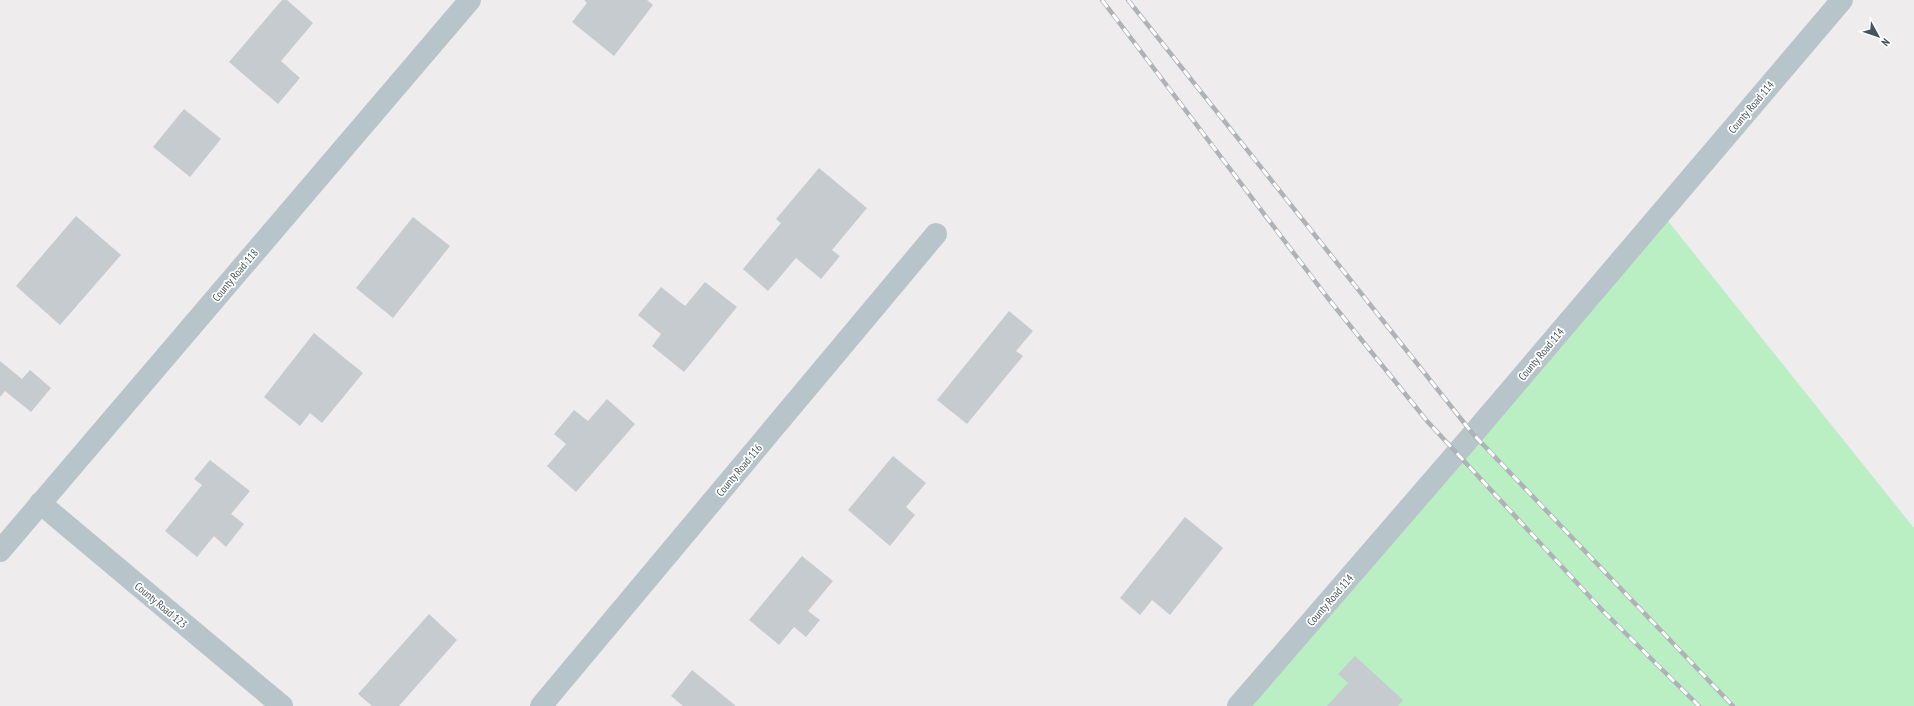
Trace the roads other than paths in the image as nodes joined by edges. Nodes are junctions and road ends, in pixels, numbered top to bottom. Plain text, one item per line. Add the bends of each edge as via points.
1 (470, 0) edge
2 (1842, 0) edge
3 (936, 234) dead end
4 (40, 503) junction
5 (0, 551) edge
6 (282, 706) edge
7 (541, 706) edge
8 (1238, 706) edge

1 - 4 street, County Road 118
2 - 8 street, County Road 114
3 - 7 street, County Road 116
4 - 5 street, County Road 118
4 - 6 street, County Road 123

